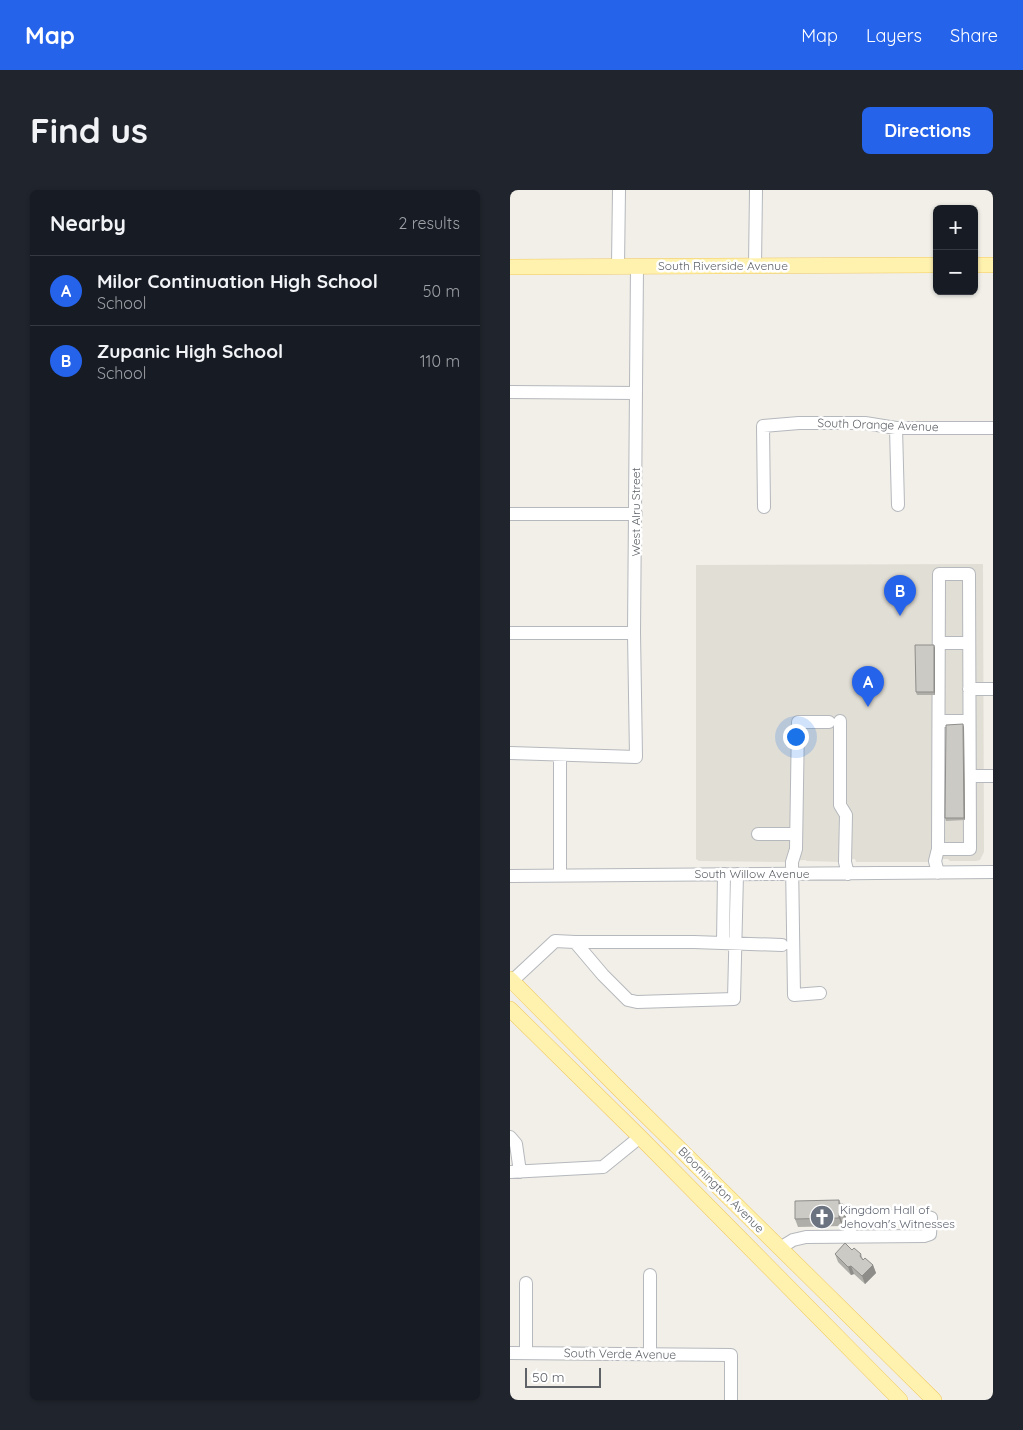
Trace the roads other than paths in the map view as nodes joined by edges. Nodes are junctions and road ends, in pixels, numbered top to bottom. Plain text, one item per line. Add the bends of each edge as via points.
1 (619, 190) edge
2 (756, 190) edge
3 (933, 265) edge
4 (978, 265) edge
5 (993, 265) edge
6 (618, 266) junction
7 (637, 266) junction
8 (755, 266) junction
9 (510, 267) edge
10 (510, 392) edge
11 (636, 394) junction
12 (896, 428) junction
13 (993, 428) edge
14 (898, 505) dead end
15 (764, 507) dead end
16 (510, 514) edge
17 (636, 514) junction
18 (510, 633) edge
19 (634, 633) junction
20 (939, 643) junction
21 (969, 643) junction
22 (969, 689) junction
23 (993, 689) edge
24 (938, 721) junction
25 (969, 721) junction
26 (510, 753) edge
27 (560, 754) junction
28 (969, 776) junction
29 (993, 776) edge
30 (758, 834) dead end
31 (796, 834) junction
32 (938, 849) junction
33 (993, 872) edge
34 (938, 873) junction
35 (724, 874) junction
36 (737, 874) junction
37 (793, 874) junction
38 (848, 874) junction
39 (510, 876) edge
40 (560, 876) junction
41 (575, 942) junction
42 (723, 943) junction
43 (736, 943) junction
44 (782, 945) dead end
45 (511, 980) edge
46 (820, 993) dead end
47 (510, 1009) edge
48 (510, 1137) edge
49 (640, 1137) junction
50 (515, 1172) edge
51 (850, 1236) junction
52 (780, 1248) junction
53 (650, 1275) dead end
54 (526, 1283) dead end
55 (510, 1353) edge
56 (526, 1353) junction
57 (650, 1355) junction
58 (731, 1400) edge
59 (900, 1400) edge
60 (934, 1400) edge

1 - 6 street
2 - 8 street
3 - 8 main road, South Riverside Avenue
4 - 5 main road
6 - 7 main road, South Riverside Avenue
6 - 9 main road, South Riverside Avenue
7 - 8 main road, South Riverside Avenue
7 - 11 street, West Alru Street
10 - 11 street
11 - 17 street, West Alru Street
12 - 13 street, South Orange Avenue
12 - 14 street
12 - 15 street, South Orange Avenue via 865,423 799,422 763,426
16 - 17 street
17 - 19 street, West Alru Street
18 - 19 street
19 - 27 street, West Alru Street via 636,757
20 - 21 street
20 - 21 street via 939,574 969,574
20 - 24 street
21 - 22 street
22 - 23 street
22 - 25 street
24 - 25 street
24 - 32 street
25 - 28 street
26 - 27 street
27 - 40 street
28 - 29 street
28 - 32 street via 970,849
30 - 31 street
31 - 37 street
31 - 38 street via 798,722 835,721 840,805 846,815 845,862
32 - 34 street
33 - 34 street, South Willow Avenue
34 - 38 street, South Willow Avenue
35 - 36 street, South Willow Avenue
35 - 40 street, South Willow Avenue
35 - 42 street
36 - 37 street, South Willow Avenue
36 - 43 street
37 - 38 street, South Willow Avenue
37 - 46 street via 794,994
39 - 40 street, South Willow Avenue
41 - 42 street
41 - 43 street via 628,1000 637,1002 734,999
41 - 45 street via 554,941
42 - 43 street
43 - 44 street
45 - 52 main road, Bloomington Avenue
47 - 49 main road, Bloomington Avenue
48 - 50 street via 516,1144
49 - 50 street via 603,1167
49 - 59 main road, Bloomington Avenue
51 - 51 street via 924,1236 930,1234 931,1218 850,1216
51 - 52 street via 806,1237 792,1240
52 - 60 main road, Bloomington Avenue
53 - 57 street
54 - 56 street
55 - 56 street, South Verde Avenue
56 - 57 street, South Verde Avenue
57 - 58 street, South Verde Avenue via 731,1355

